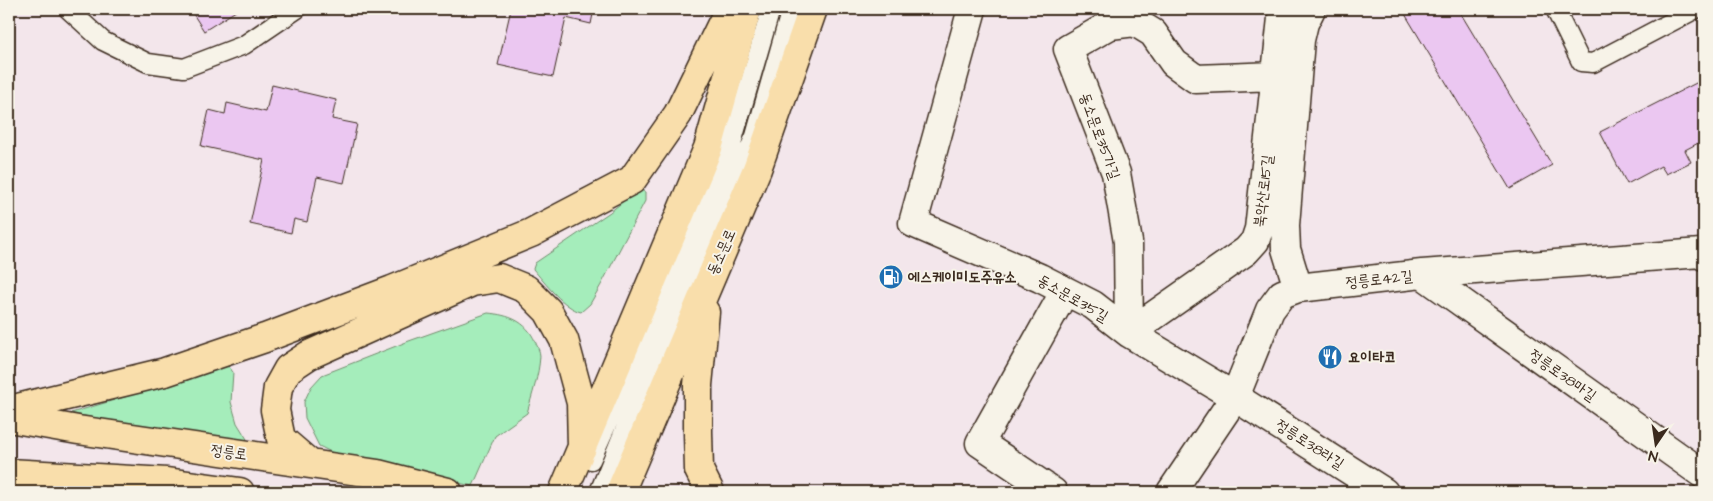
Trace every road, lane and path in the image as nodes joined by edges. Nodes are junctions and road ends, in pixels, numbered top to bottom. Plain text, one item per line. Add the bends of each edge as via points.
1 (68, 9) edge
2 (297, 9) edge
3 (728, 9) edge
4 (746, 9) edge
5 (771, 9) edge
6 (791, 9) edge
7 (813, 9) edge
8 (972, 9) edge
9 (1283, 9) edge
10 (1311, 9) edge
11 (1555, 9) edge
12 (1696, 9) edge
13 (1276, 76) junction
14 (765, 98) junction
15 (769, 139) junction
16 (1704, 256) edge
17 (1422, 274) junction
18 (708, 283) junction
19 (1298, 288) junction
20 (1065, 291) junction
21 (1129, 333) junction
22 (1235, 397) junction
23 (9, 410) edge
24 (9, 418) edge
25 (582, 448) junction
26 (309, 463) junction
27 (9, 473) edge
28 (1704, 475) edge
29 (570, 488) edge
30 (240, 492) edge
31 (448, 492) edge
32 (599, 492) edge
33 (620, 492) edge
34 (710, 492) edge
35 (1052, 492) edge
36 (1171, 492) edge
37 (1384, 492) edge

1 - 2 lane via 103,41 148,63 184,68 244,45
3 - 23 main road via 678,114 632,180 531,232 266,338 165,372
4 - 25 main road via 708,148
5 - 29 lane via 728,157
6 - 14 lane
7 - 15 main road, 동소문로
8 - 20 street, 동소문로35길 via 913,223
9 - 13 street, 북악산로15길
10 - 19 street via 1300,40 1285,224 1286,249
11 - 12 lane via 1581,62 1593,63
13 - 21 street, 북악산로15길 via 1259,229 1255,240 1246,251
13 - 21 street, 동소문로35가길 via 1196,79 1174,64 1153,33 1135,22 1110,25 1068,49 1116,173 1128,242
14 - 15 lane
14 - 32 lane via 755,136 670,319
15 - 18 main road, 동소문로
16 - 17 street, 정릉로42길 via 1701,253
17 - 19 street, 정릉로42길
17 - 28 street, 정릉로38마길
18 - 33 main road, 동소문로
18 - 34 main road via 698,385 698,432 699,470
19 - 22 street, 정릉로42길 via 1282,294 1270,310
20 - 21 street, 동소문로35길 via 1093,305
20 - 35 street via 980,444
21 - 22 street, 동소문로35길
22 - 36 street, 정릉로42길
22 - 37 street, 정릉로38라길
24 - 26 main road, 정릉로
25 - 26 main road via 581,403 564,340 548,310 526,289 499,278 472,282 310,355 288,369 278,387 275,410 281,439
25 - 29 main road
26 - 31 main road, 정릉로 via 378,474
27 - 30 main road via 167,482

